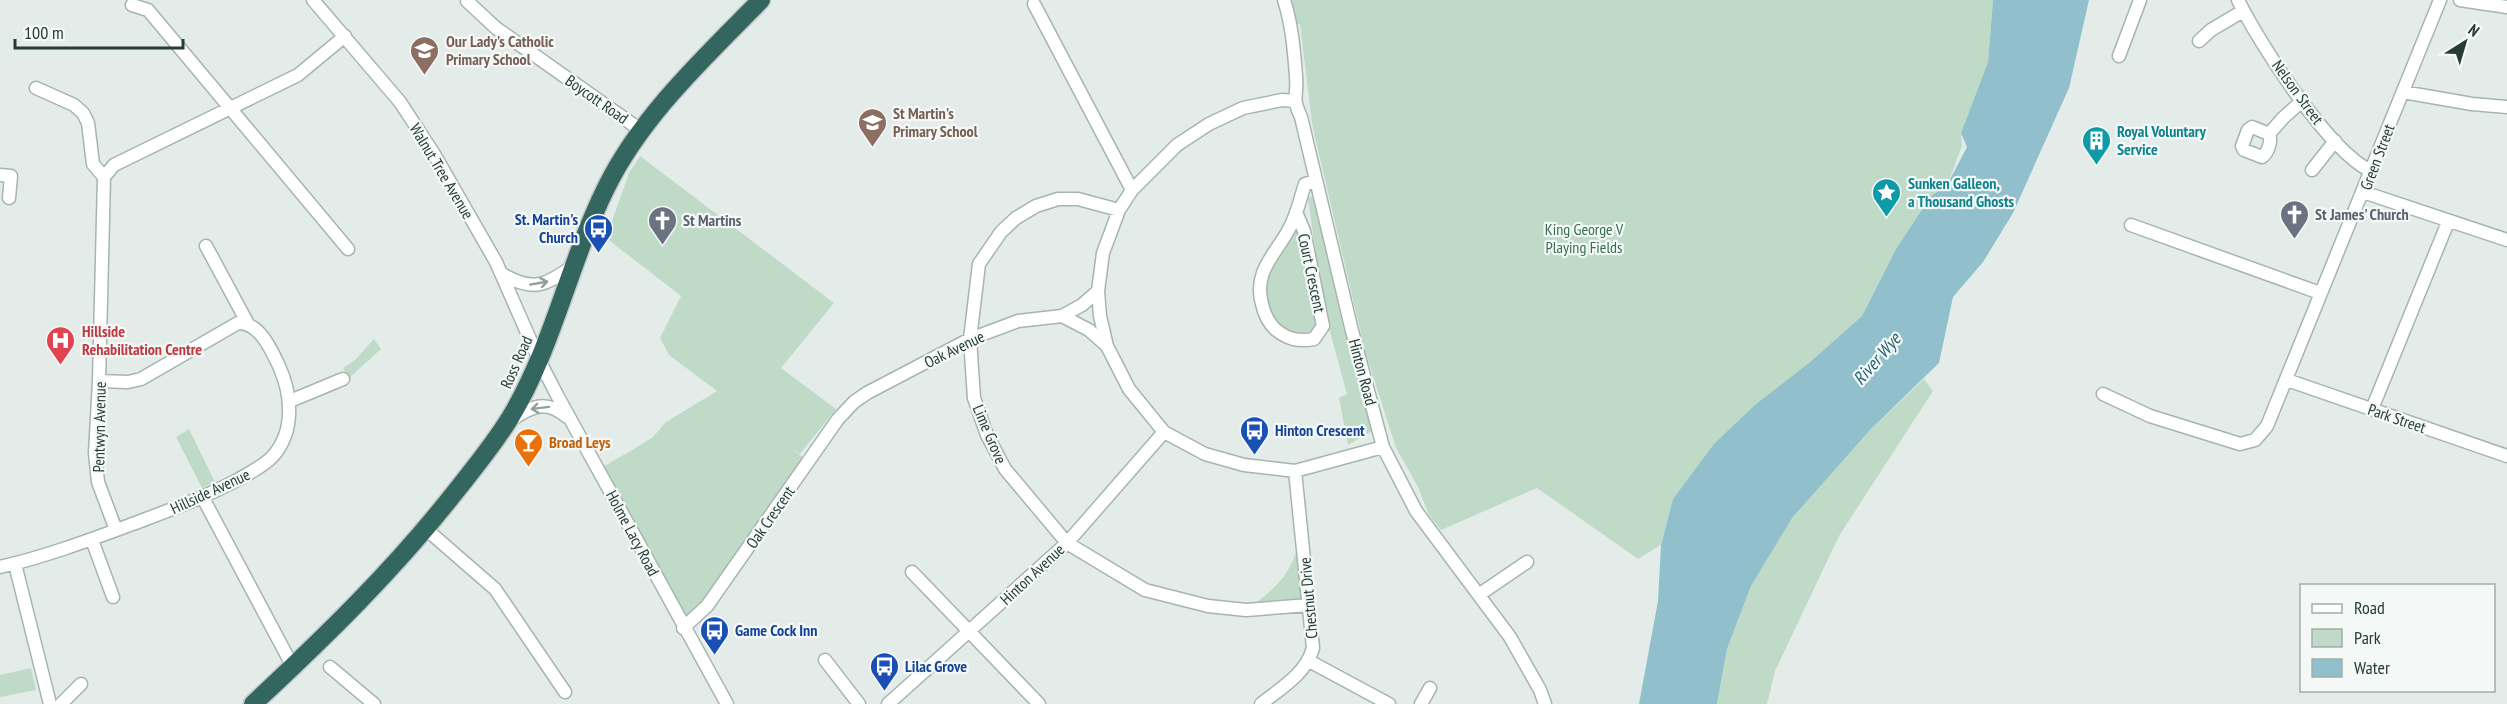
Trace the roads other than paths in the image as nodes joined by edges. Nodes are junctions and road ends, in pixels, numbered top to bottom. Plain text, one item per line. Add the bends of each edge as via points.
1 (313, 0) edge
2 (761, 0) edge
3 (1284, 0) edge
4 (2140, 0) edge
5 (2440, 0) edge
6 (2460, 0) edge
7 (467, 1) edge
8 (1034, 4) dead end
9 (132, 5) dead end
10 (2241, 5) edge
11 (2507, 7) edge
12 (345, 36) junction
13 (2199, 41) dead end
14 (2119, 56) dead end
15 (36, 88) dead end
16 (2403, 92) junction
17 (1294, 101) junction
18 (2302, 101) junction
19 (231, 106) junction
20 (2507, 106) edge
21 (642, 131) junction
22 (2269, 134) dead end
23 (2335, 141) junction
24 (2312, 170) dead end
25 (2371, 171) junction
26 (0, 175) edge
27 (104, 177) junction
28 (1316, 181) junction
29 (1132, 190) junction
30 (2363, 192) junction
31 (9, 198) dead end
32 (1119, 210) junction
33 (1296, 212) junction
34 (2448, 222) junction
35 (2131, 225) dead end
36 (2507, 240) edge
37 (206, 246) dead end
38 (348, 249) dead end
39 (574, 265) junction
40 (502, 274) junction
41 (1098, 291) junction
42 (2320, 293) junction
43 (1062, 316) junction
44 (246, 322) junction
45 (970, 339) junction
46 (1107, 346) junction
47 (540, 362) junction
48 (343, 380) dead end
49 (2287, 380) junction
50 (99, 381) junction
51 (2103, 394) dead end
52 (290, 401) junction
53 (854, 402) joint
54 (2372, 409) junction
55 (571, 420) junction
56 (508, 421) junction
57 (1164, 432) junction
58 (1383, 447) junction
59 (2507, 456) edge
60 (1295, 471) junction
61 (203, 498) junction
62 (426, 529) junction
63 (116, 530) junction
64 (92, 540) junction
65 (1067, 543) junction
66 (1527, 562) dead end
67 (15, 564) junction
68 (0, 567) edge
69 (912, 572) dead end
70 (1480, 594) junction
71 (113, 597) dead end
72 (1309, 605) junction
73 (683, 628) junction
74 (969, 633) junction
75 (825, 660) dead end
76 (1309, 661) junction
77 (293, 667) junction
78 (330, 667) dead end
79 (81, 684) dead end
80 (1430, 688) dead end
81 (565, 692) dead end
82 (50, 704) edge
83 (61, 704) edge
84 (253, 704) edge
85 (374, 704) edge
86 (727, 704) edge
87 (859, 704) edge
88 (888, 704) edge
89 (1039, 704) edge
90 (1262, 704) edge
91 (1389, 704) edge
92 (1421, 704) edge
93 (1545, 704) edge

1 - 12 street, Walnut Tree Avenue
2 - 21 highway, Ross Road via 677,88
3 - 17 street, Hinton Road via 1292,26 1297,86
4 - 14 street
5 - 16 street, Green Street
6 - 11 street
7 - 21 street, Boycott Road via 496,28
8 - 29 street
9 - 19 street via 148,10
10 - 13 street
10 - 18 street, Nelson Street
12 - 19 street via 298,75
12 - 40 street, Walnut Tree Avenue via 419,130
15 - 27 street via 83,113 93,164
16 - 20 street
16 - 25 street, Green Street
17 - 28 street, Hinton Road
17 - 29 street via 1244,108 1209,124 1177,145
18 - 22 street
18 - 23 street, Nelson Street
19 - 27 street via 114,165
19 - 38 street
21 - 39 highway, Ross Road via 606,187
23 - 24 street
23 - 25 street, Nelson Street via 2360,166
25 - 30 street, Green Street
26 - 31 street via 11,176
27 - 50 street, Pentwyn Avenue
28 - 33 street, Court Crescent via 1305,184
28 - 58 street, Hinton Road
29 - 32 street
30 - 34 street
30 - 42 street, Green Street
32 - 41 street via 1103,253
32 - 45 street, Lime Grove via 1078,199 1058,199 1016,218 1001,232 980,264
33 - 33 street, Court Crescent via 1263,268 1260,296 1273,327 1294,340 1304,341 1314,339 1323,326 1304,231
34 - 36 street
34 - 54 street
35 - 42 street
37 - 44 street, Hillside Avenue
40 -> 39 street via 521,285 538,285
39 - 47 highway, Ross Road
40 - 47 street, Walnut Tree Avenue
41 - 43 street, Oak Avenue
41 - 46 street
42 - 49 street, Green Street
43 - 45 street, Oak Avenue via 1018,321
43 - 46 street via 1089,330
44 - 50 street via 141,379
44 - 52 street, Hillside Avenue via 255,327 277,363
45 - 53 street, Oak Avenue
45 - 65 street, Lime Grove via 974,398 987,435 1005,469
46 - 57 street via 1129,389
47 - 55 street, Holme Lacy Road
47 - 56 highway, Ross Road
48 - 52 street
49 - 51 street, Green Street via 2267,426 2255,440 2240,444 2150,416
49 - 54 street, Park Street
50 - 63 street, Pentwyn Avenue via 96,467
52 - 61 street, Hillside Avenue via 282,444 272,457 260,468
53 - 73 street, Oak Crescent via 838,419 707,606
54 - 59 street, Park Street
55 -> 56 street via 558,409 541,406
55 - 73 street, Holme Lacy Road
56 - 62 highway, Ross Road
57 - 60 street via 1205,454 1244,465
57 - 65 street, Hinton Avenue
58 - 60 street
58 - 70 street, Hinton Road via 1416,510
60 - 72 street, Chestnut Drive
61 - 63 street, Hillside Avenue
61 - 77 street
62 - 77 highway, Ross Road via 382,579
62 - 81 street via 495,589
63 - 64 street, Hillside Avenue
64 - 67 street, Hillside Avenue
64 - 71 street
65 - 72 street, Lime Grove via 1145,590 1208,606 1246,610
65 - 74 street, Hinton Avenue
66 - 70 street
67 - 68 street, Hillside Avenue
67 - 82 street
69 - 74 street
70 - 93 street, Hinton Road via 1510,637
72 - 76 street, Chestnut Drive
73 - 86 street, Holme Lacy Road
74 - 88 street, Hinton Avenue
74 - 89 street
75 - 87 street
76 - 90 street, Chestnut Drive
76 - 91 street
77 - 84 highway, Ross Road
78 - 85 street
79 - 83 street
80 - 92 street

